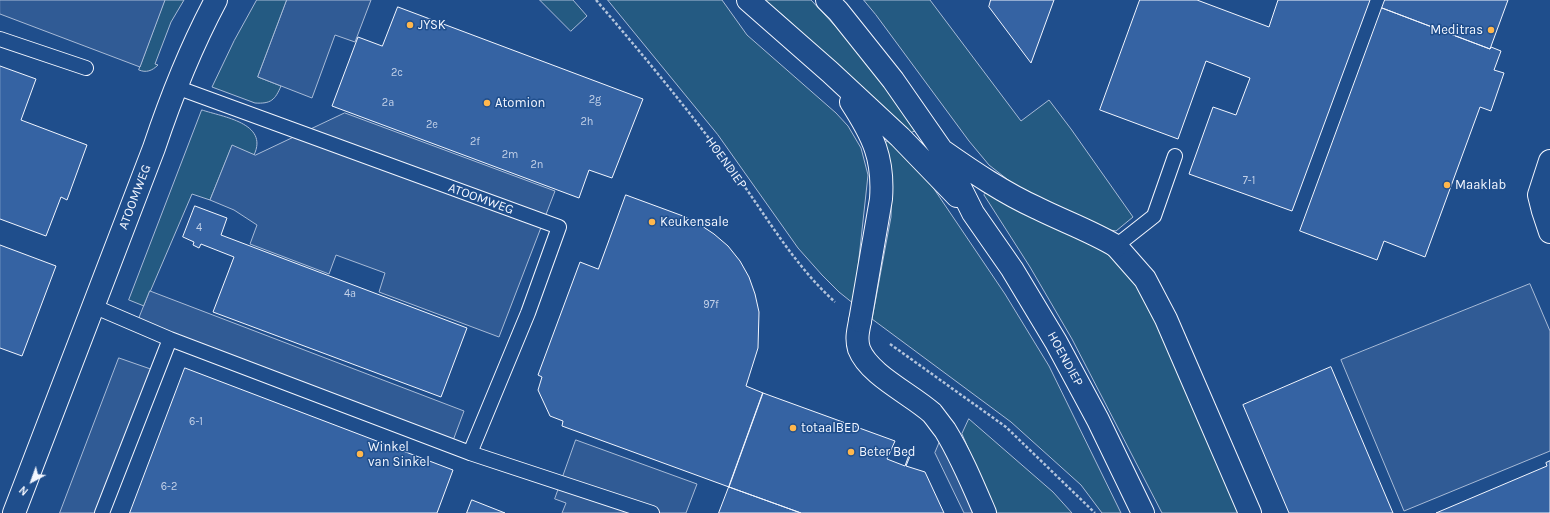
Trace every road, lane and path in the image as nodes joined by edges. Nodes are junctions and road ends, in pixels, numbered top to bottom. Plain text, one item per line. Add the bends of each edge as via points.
1 (216, 0) edge
2 (596, 0) edge
3 (748, 0) edge
4 (832, 4) edge
5 (0, 39) edge
6 (86, 68) dead end
7 (830, 72) junction
8 (176, 87) junction
9 (941, 149) junction
10 (1175, 156) dead end
11 (1550, 161) edge
12 (973, 213) junction
13 (1550, 232) edge
14 (1116, 246) junction
15 (92, 306) junction
16 (860, 321) junction
17 (170, 339) junction
18 (470, 453) junction
19 (14, 513) edge
20 (102, 513) edge
21 (652, 513) edge
22 (985, 513) edge
23 (1095, 513) edge
24 (1143, 513) edge
25 (1250, 513) edge

1 - 8 main road, ATOOMWEG
2 - 16 path, HOENDIEP via 692,116 801,266 829,296
3 - 7 main road, HOENDIEP
4 - 9 main road, HOENDIEP via 893,80
5 - 6 lane
7 - 12 main road, HOENDIEP via 900,138
7 - 16 main road via 866,126 879,159 882,179 881,199
8 - 15 main road, ATOOMWEG
8 - 18 lane, ATOOMWEG via 559,227 528,313
9 - 12 main road, HOENDIEP
9 - 14 main road via 1035,208 1102,237
10 - 14 lane via 1154,216
11 - 13 main road via 1539,195
12 - 24 main road, HOENDIEP via 1012,269 1056,342 1098,420
14 - 25 main road via 1145,279 1166,319
15 - 17 lane
15 - 19 main road, ATOOMWEG
16 - 22 main road via 857,336 864,359 875,371 932,414 945,430
16 - 23 path, HOENDIEP via 1006,428
17 - 18 lane
17 - 20 lane
18 - 21 lane

